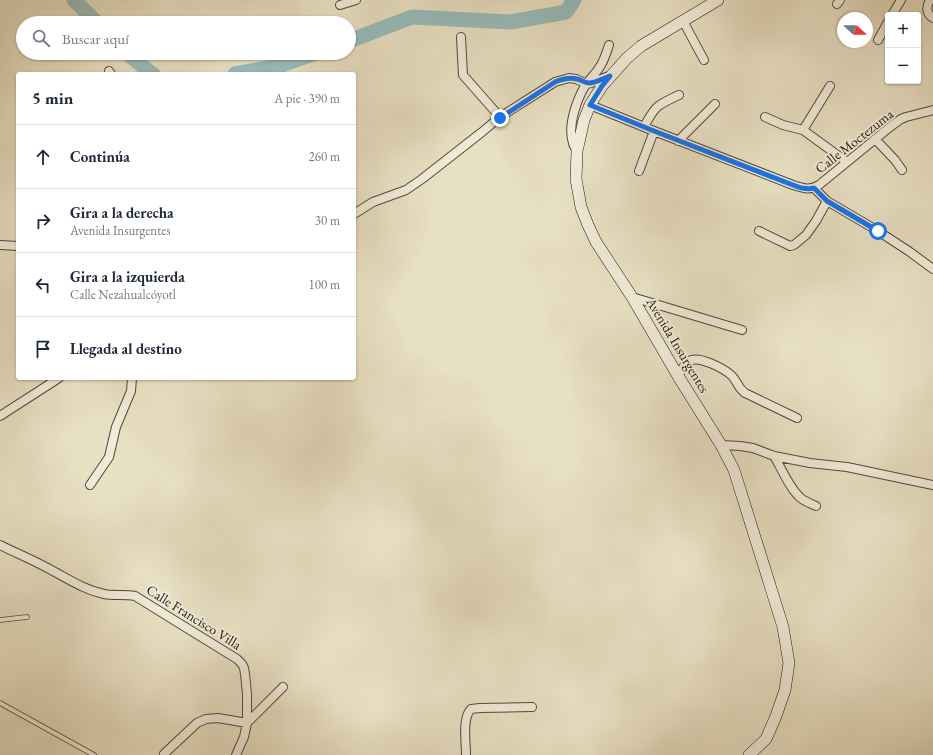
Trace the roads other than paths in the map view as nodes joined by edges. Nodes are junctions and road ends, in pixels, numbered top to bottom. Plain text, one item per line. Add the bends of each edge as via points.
1 (356, 0) edge
2 (718, 0) edge
3 (901, 0) edge
4 (928, 0) edge
5 (340, 5) dead end
6 (894, 12) edge
7 (933, 18) edge
8 (683, 21) junction
9 (885, 27) edge
10 (461, 37) dead end
11 (878, 40) dead end
12 (609, 45) dead end
13 (704, 60) dead end
14 (610, 76) junction
15 (587, 84) junction
16 (830, 86) dead end
17 (679, 95) dead end
18 (715, 104) dead end
19 (590, 105) junction
20 (933, 110) edge
21 (765, 117) dead end
22 (500, 118) junction
23 (644, 127) junction
24 (803, 130) junction
25 (654, 131) junction
26 (875, 139) junction
27 (678, 141) junction
28 (577, 151) junction
29 (847, 162) junction
30 (902, 170) dead end
31 (639, 171) dead end
32 (814, 188) junction
33 (827, 201) junction
34 (356, 213) edge
35 (759, 231) dead end
36 (0, 245) edge
37 (16, 246) edge
38 (933, 269) edge
39 (632, 297) junction
40 (742, 330) dead end
41 (678, 376) junction
42 (56, 380) edge
43 (132, 380) edge
44 (0, 416) edge
45 (797, 418) dead end
46 (721, 445) junction
47 (774, 456) junction
48 (90, 485) dead end
49 (933, 485) edge
50 (816, 506) dead end
51 (0, 545) edge
52 (27, 617) dead end
53 (0, 620) edge
54 (284, 687) dead end
55 (0, 704) edge
56 (532, 707) dead end
57 (247, 723) junction
58 (164, 754) edge
59 (94, 755) edge
60 (236, 755) edge
61 (466, 755) edge
62 (750, 755) edge

1 - 5 street
2 - 8 main road, Avenida Insurgentes
3 - 6 street
4 - 7 street via 927,12
8 - 13 street
8 - 14 main road, Avenida Insurgentes via 641,46
9 - 11 street
10 - 22 street via 463,75
12 - 15 street via 602,64
14 - 15 street
14 - 19 main road, Avenida Insurgentes
15 - 22 street via 569,78 555,82
15 - 28 street via 575,107 572,121 571,134
16 - 24 street
17 - 23 street via 657,106
18 - 27 street
19 - 23 street
19 - 28 main road, Avenida Insurgentes
20 - 26 street, Calle Moctezuma via 902,119
21 - 24 street
22 - 34 street via 406,190 373,202
23 - 25 street
24 - 29 street
25 - 27 street
25 - 31 street
26 - 29 street, Calle Moctezuma
26 - 30 street via 896,160
27 - 32 street via 800,188
28 - 39 main road, Avenida Insurgentes via 576,179 581,207 596,242
29 - 32 street, Calle Moctezuma
32 - 33 street
33 - 35 street via 811,229 794,245 790,246
33 - 38 street via 878,231
36 - 37 street
39 - 40 street
39 - 41 main road, Avenida Insurgentes
41 - 45 street via 686,363 698,359 733,377 745,393
41 - 46 main road, Avenida Insurgentes
42 - 44 street
43 - 48 street via 131,391 116,427 108,457
46 - 47 street via 753,448
46 - 62 main road, Avenida Insurgentes via 734,470 783,627 789,663 785,690 776,716 766,739
47 - 49 street via 847,467
47 - 50 street via 796,493
51 - 57 street, Calle Francisco Villa via 77,585 104,594 135,596 237,659 242,664 245,674
52 - 53 lane
54 - 57 street
55 - 59 lane
56 - 61 street via 471,709 465,723
57 - 58 street via 218,718 206,719 197,723
57 - 60 street, Calle Francisco Villa

